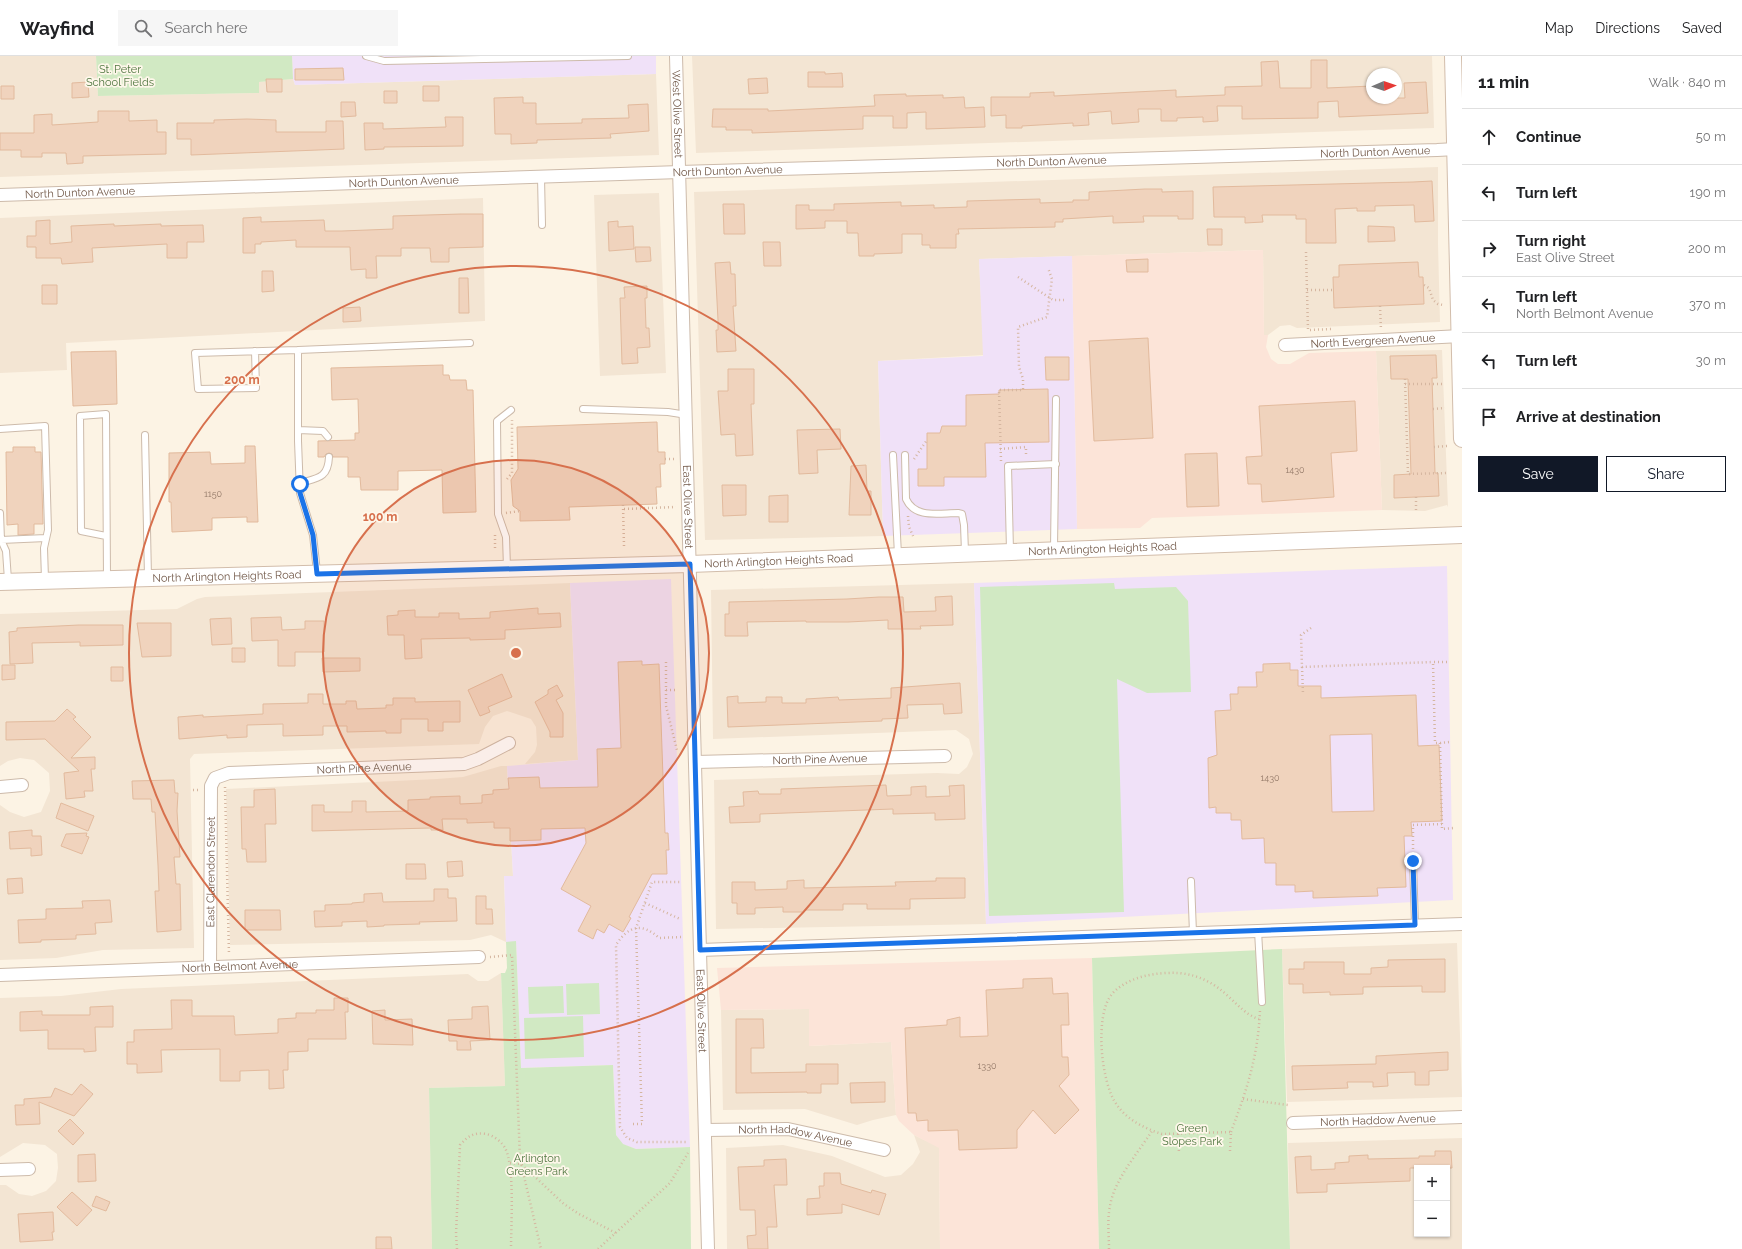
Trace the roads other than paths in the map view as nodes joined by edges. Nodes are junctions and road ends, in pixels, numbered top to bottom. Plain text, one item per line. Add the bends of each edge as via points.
1 (366, 56) edge
2 (628, 56) edge
3 (676, 56) edge
4 (1453, 56) edge
5 (1459, 153) edge
6 (680, 172) junction
7 (541, 177) junction
8 (0, 195) edge
9 (542, 225) dead end
10 (1460, 336) junction
11 (470, 343) dead end
12 (1285, 345) dead end
13 (298, 350) junction
14 (255, 351) junction
15 (1056, 399) dead end
16 (583, 409) dead end
17 (511, 410) dead end
18 (687, 415) junction
19 (0, 429) edge
20 (298, 430) junction
21 (145, 435) dead end
22 (328, 437) dead end
23 (1462, 439) edge
24 (893, 455) dead end
25 (905, 455) dead end
26 (329, 457) dead end
27 (1056, 464) junction
28 (300, 484) junction
29 (0, 513) edge
30 (1462, 535) edge
31 (106, 536) junction
32 (46, 538) junction
33 (1, 540) junction
34 (1054, 550) junction
35 (1010, 552) junction
36 (965, 554) junction
37 (898, 556) junction
38 (690, 564) junction
39 (507, 569) junction
40 (317, 574) junction
41 (148, 578) junction
42 (107, 580) junction
43 (45, 581) junction
44 (4, 582) edge
45 (509, 743) dead end
46 (945, 756) dead end
47 (696, 762) junction
48 (213, 782) joint
49 (22, 786) dead end
50 (0, 787) edge
51 (1413, 861) road end
52 (1191, 881) dead end
53 (1462, 924) edge
54 (1415, 925) junction
55 (1258, 931) junction
56 (1193, 933) junction
57 (700, 950) junction
58 (479, 957) road end
59 (210, 967) junction
60 (0, 975) edge
61 (1262, 1002) road end
62 (1462, 1116) edge
63 (1293, 1123) dead end
64 (705, 1130) junction
65 (884, 1150) dead end
66 (29, 1169) dead end
67 (0, 1170) edge
68 (708, 1249) edge

1 - 2 lane via 384,61
3 - 6 street, West Olive Street
4 - 5 main road
5 - 6 street, North Dunton Avenue
5 - 10 main road
6 - 7 street, North Dunton Avenue
6 - 18 street, East Olive Street
7 - 8 street, North Dunton Avenue
7 - 9 lane
10 - 12 street, North Evergreen Avenue
10 - 23 main road
11 - 13 lane
13 - 14 lane
13 - 20 lane
14 - 14 lane via 195,352 198,389 256,388
15 - 27 lane
16 - 18 lane
17 - 39 lane via 497,421 498,514 506,537
18 - 38 street, East Olive Street
19 - 32 lane via 45,426 48,530
20 - 22 lane via 323,431
20 - 28 lane
21 - 41 lane
24 - 37 lane
25 - 36 lane via 906,499 909,505 919,513 962,514
26 - 28 lane via 328,470 325,474
27 - 34 lane
27 - 35 lane via 1008,466
28 - 40 lane via 300,493 313,535
29 - 33 lane
30 - 34 main road, North Arlington Heights Road
31 - 31 lane via 81,531 80,416 106,414
31 - 42 lane
32 - 33 lane
32 - 43 lane
33 - 44 lane via 6,551
34 - 35 main road, North Arlington Heights Road
35 - 36 main road, North Arlington Heights Road
36 - 37 main road, North Arlington Heights Road
37 - 38 main road, North Arlington Heights Road
38 - 39 main road, North Arlington Heights Road
38 - 47 street, East Olive Street
39 - 40 main road, North Arlington Heights Road
40 - 41 main road, North Arlington Heights Road
41 - 42 main road, North Arlington Heights Road
42 - 43 main road, North Arlington Heights Road
43 - 44 main road, North Arlington Heights Road
45 - 48 street, North Pine Avenue via 464,764 229,773
46 - 47 street, North Pine Avenue
47 - 57 street, East Olive Street
48 - 59 street, East Clarendon Street
49 - 50 street
51 - 54 lane
52 - 56 lane
53 - 54 street
54 - 55 street
55 - 56 street
55 - 61 lane
56 - 57 street
57 - 64 street, East Olive Street
58 - 59 street, North Belmont Avenue
59 - 60 street, North Belmont Avenue
62 - 63 street, North Haddow Avenue
64 - 65 street, North Haddow Avenue via 788,1129
64 - 68 street, East Olive Street
66 - 67 street

